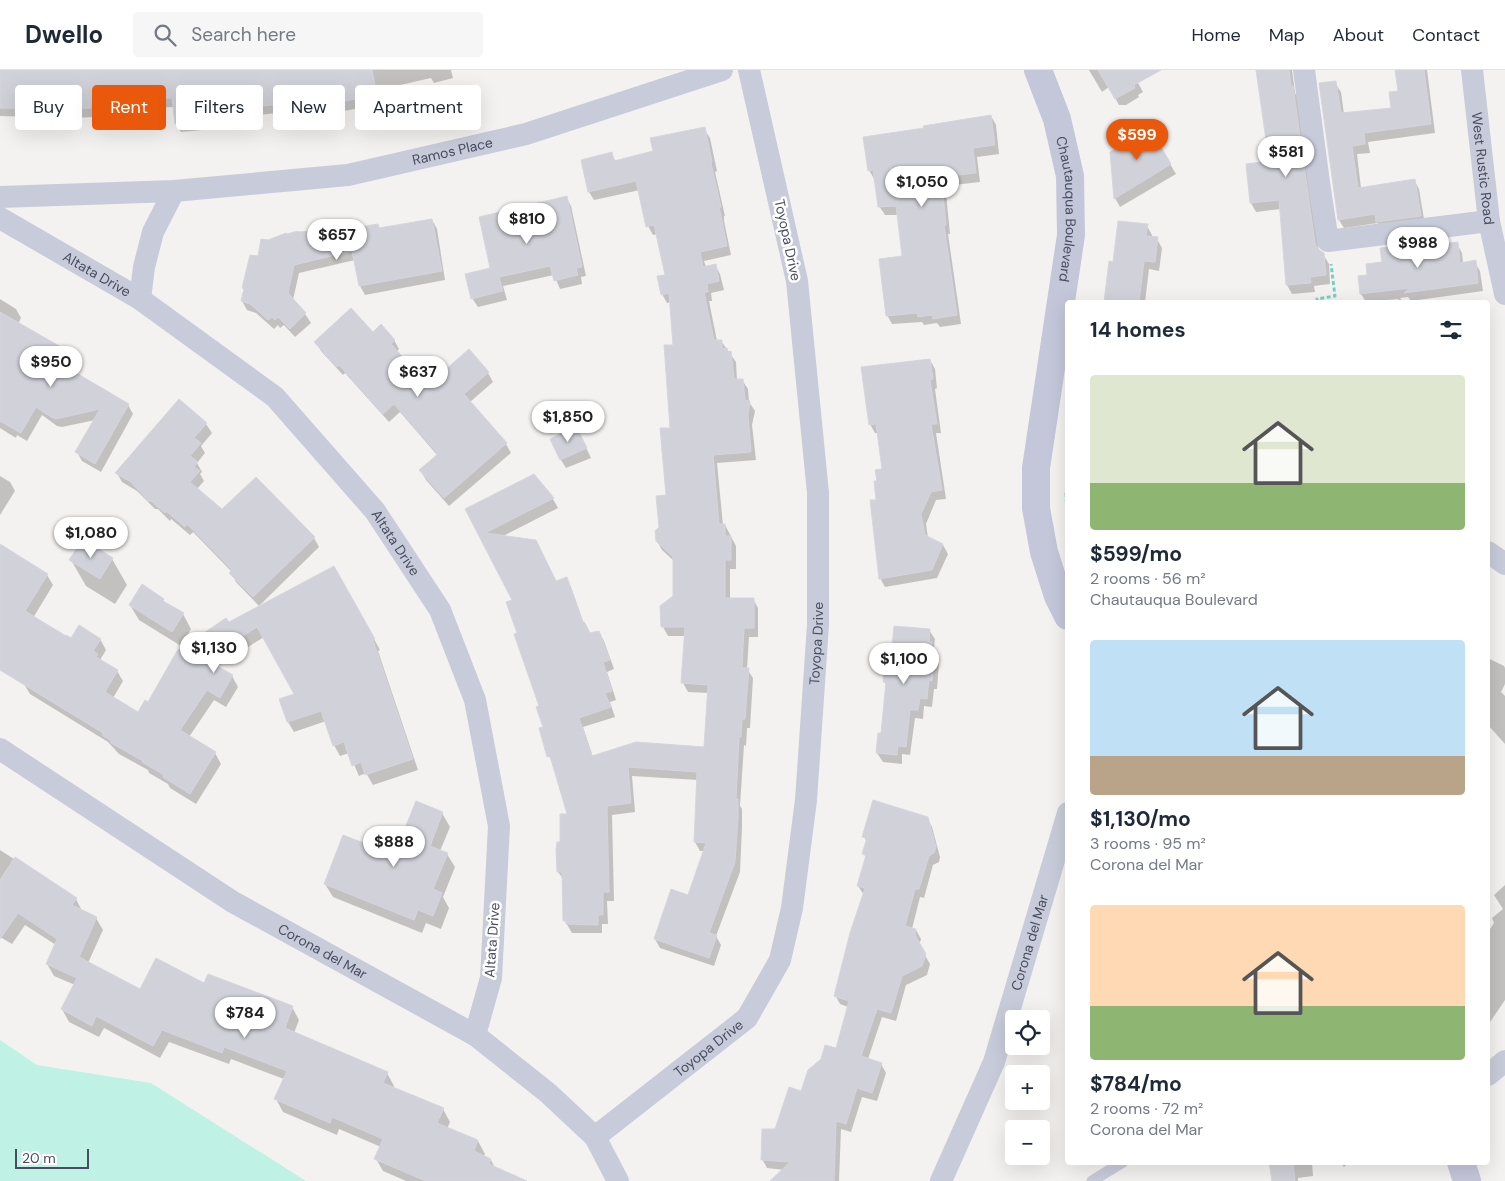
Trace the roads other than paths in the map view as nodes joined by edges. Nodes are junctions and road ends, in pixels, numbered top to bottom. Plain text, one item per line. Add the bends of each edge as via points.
1 (722, 70) edge
2 (749, 70) edge
3 (1038, 70) edge
4 (1304, 70) edge
5 (1472, 70) edge
6 (174, 191) junction
7 (0, 197) edge
8 (0, 218) edge
9 (1489, 221) junction
10 (1505, 294) edge
11 (140, 299) junction
12 (1490, 553) edge
13 (1505, 564) edge
14 (1065, 610) edge
15 (0, 749) edge
16 (1065, 823) edge
17 (475, 1035) junction
18 (1505, 1061) edge
19 (1490, 1073) edge
20 (594, 1137) junction
21 (1118, 1165) edge
22 (1462, 1165) edge
23 (618, 1181) edge
24 (941, 1181) edge
25 (1092, 1181) edge
26 (1466, 1181) edge

1 - 6 street, Ramos Place via 526,134 348,175
2 - 20 street, Toyopa Drive via 797,280 818,493 818,625 806,800 792,908 780,960 748,1018
3 - 14 street, Chautauqua Boulevard via 1057,119 1070,176 1071,235 1036,468 1036,508 1044,552
4 - 9 street via 1328,241
5 - 9 street, West Rustic Road
6 - 7 street, Ramos Place
6 - 11 street via 153,232
8 - 11 street, Altata Drive
9 - 10 street, West Rustic Road
11 - 17 street, Altata Drive via 275,397 375,511 440,610 475,700 499,826 491,978
12 - 13 street
15 - 17 street, Corona del Mar via 233,902
16 - 24 street, Corona del Mar via 994,1062
17 - 20 street, Corona del Mar via 548,1093
18 - 19 street
20 - 23 street, Corona del Mar
21 - 25 lane
22 - 26 street

